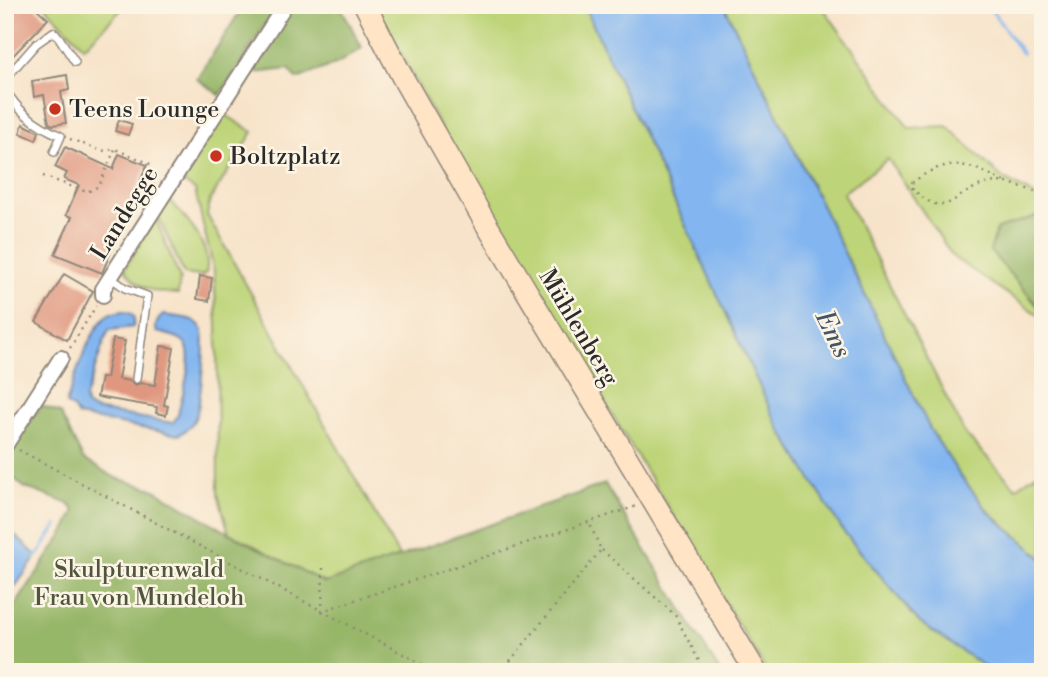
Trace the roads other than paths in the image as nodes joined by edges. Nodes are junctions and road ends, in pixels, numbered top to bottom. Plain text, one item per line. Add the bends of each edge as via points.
1 (285, 5) edge
2 (365, 5) edge
3 (75, 62) dead end
4 (5, 79) edge
5 (5, 88) edge
6 (54, 152) dead end
7 (110, 277) junction
8 (103, 295) road end
9 (61, 358) road end
10 (135, 379) dead end
11 (6, 445) edge
12 (756, 672) edge

1 - 7 street, Landegge
2 - 12 main road, Mühlenberg via 485,222
3 - 4 lane via 52,32
5 - 6 lane via 27,116 61,136
7 - 8 street, Landegge
7 - 10 lane via 147,296
9 - 11 street

